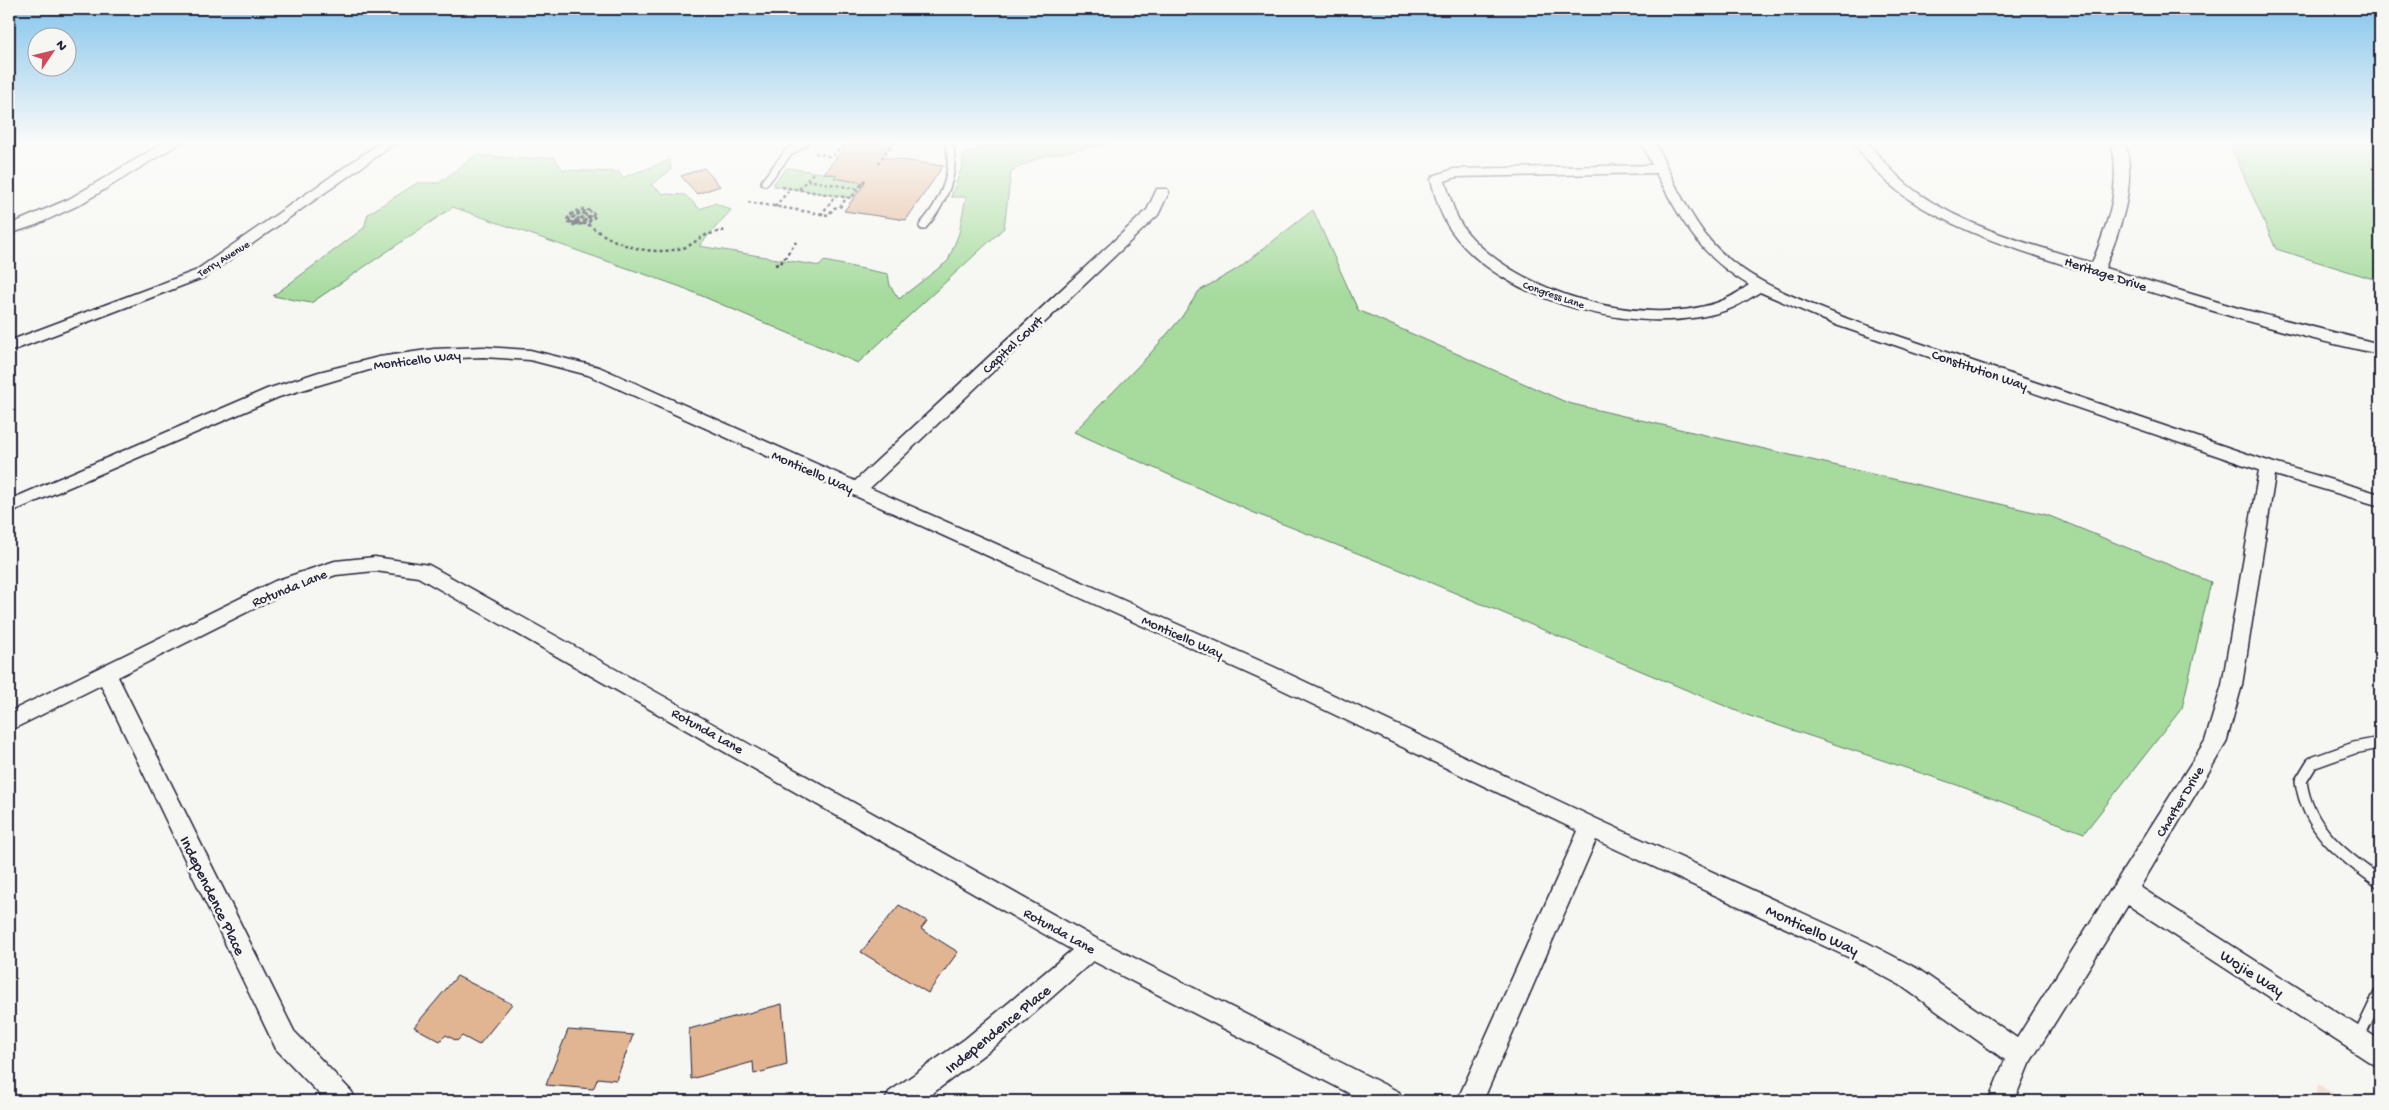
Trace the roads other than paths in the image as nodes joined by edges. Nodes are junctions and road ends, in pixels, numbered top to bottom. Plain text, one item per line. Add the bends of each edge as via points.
1 (91, 194) edge
2 (317, 194) edge
3 (942, 194) edge
4 (1161, 194) edge
5 (1444, 194) edge
6 (1674, 194) edge
7 (1911, 194) edge
8 (2120, 194) edge
9 (923, 226) dead end
10 (9, 230) edge
11 (2097, 270) junction
12 (1760, 285) junction
13 (9, 347) edge
14 (2380, 349) edge
15 (2268, 467) junction
16 (856, 490) junction
17 (2380, 500) edge
18 (9, 507) edge
19 (106, 674) junction
20 (9, 722) edge
21 (2380, 743) edge
22 (1591, 827) junction
23 (2380, 882) edge
24 (2125, 890) junction
25 (1091, 948) junction
26 (2380, 993) edge
27 (2357, 1039) junction
28 (2380, 1054) edge
29 (2020, 1055) junction
30 (343, 1101) edge
31 (898, 1101) edge
32 (1390, 1101) edge
33 (1470, 1101) edge
34 (2001, 1101) edge

1 - 10 street via 54,213
2 - 13 street, Terry Avenue via 200,274
3 - 9 lane via 929,222
4 - 16 street, Capital Court via 1153,212
5 - 12 street, Congress Lane via 1458,230 1483,257 1516,280 1561,299 1607,311 1670,316 1718,308
6 - 12 street, Constitution Way via 1700,238 1725,262
7 - 11 street, Heritage Drive via 1953,220
8 - 11 street via 2114,225
11 - 14 street, Heritage Drive via 2310,333
12 - 15 street, Constitution Way via 1842,322
15 - 17 street, Constitution Way
15 - 24 street, Charter Drive via 2232,685 2215,744
16 - 18 street, Monticello Way via 593,371 530,355 482,352 434,354 379,362 273,393
16 - 22 street, Monticello Way via 1267,673
19 - 20 street, Rotunda Lane
19 - 25 street, Rotunda Lane via 282,586 335,568 374,564 422,570
19 - 30 street, Independence Place via 285,1040
21 - 23 lane via 2354,748 2312,763 2301,781 2304,803 2321,830
22 - 29 street, Monticello Way via 1909,976
22 - 33 street
24 - 27 street, Wojie Way
24 - 29 street, Charter Drive
25 - 31 street, Independence Place via 947,1070
25 - 32 street, Rotunda Lane
26 - 27 lane
27 - 28 street, Wojie Way
29 - 34 street, Charter Drive

